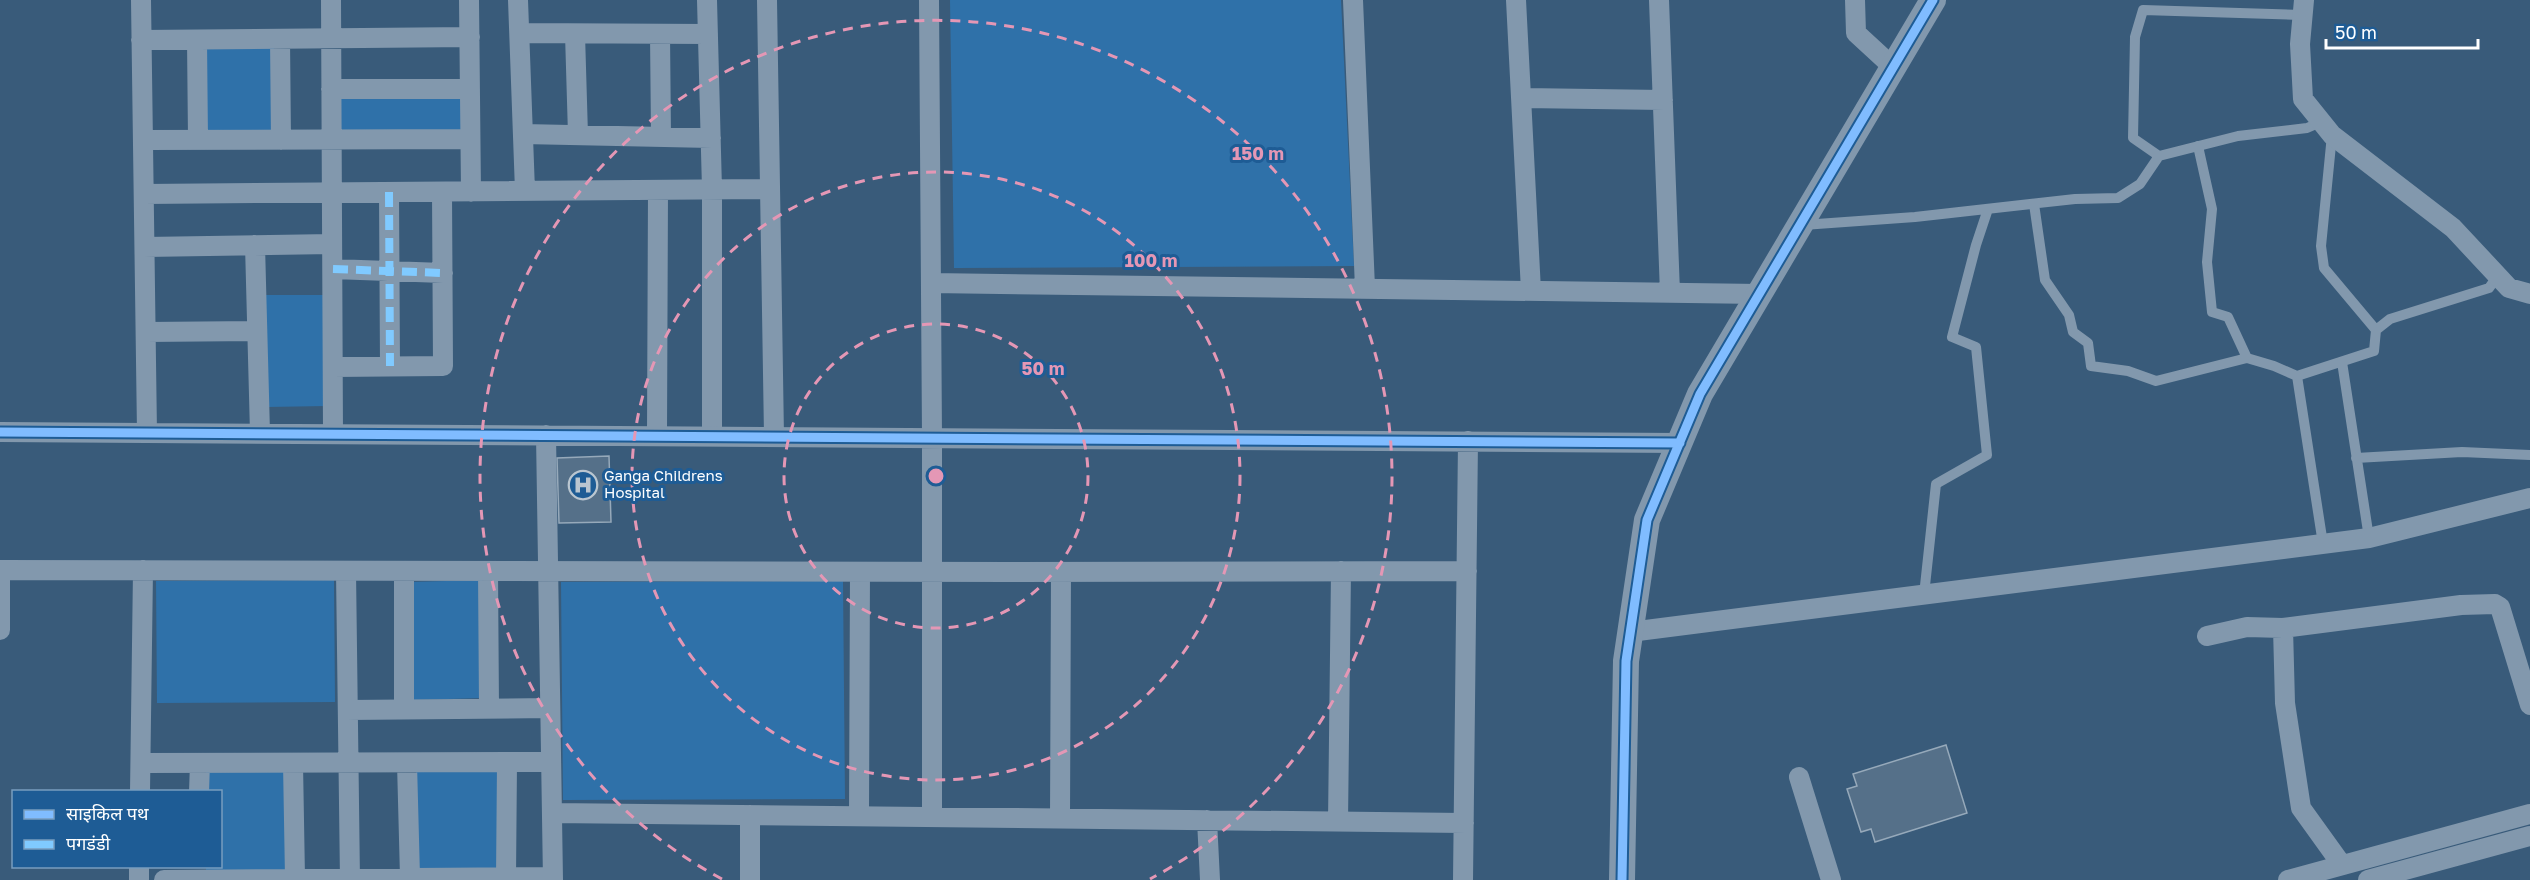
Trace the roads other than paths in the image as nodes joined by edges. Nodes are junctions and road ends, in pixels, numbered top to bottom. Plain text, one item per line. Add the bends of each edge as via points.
1 (141, 0) edge
2 (331, 0) edge
3 (470, 0) edge
4 (518, 0) edge
5 (707, 0) edge
6 (767, 0) edge
7 (929, 0) edge
8 (1353, 0) edge
9 (1516, 0) edge
10 (1659, 0) edge
11 (1854, 0) edge
12 (1933, 0) edge
13 (2303, 8) edge
14 (520, 33) junction
15 (575, 34) junction
16 (660, 34) junction
17 (708, 34) junction
18 (470, 37) junction
19 (280, 39) junction
20 (331, 39) junction
21 (141, 40) junction
22 (197, 40) junction
23 (1893, 68) junction
24 (331, 89) junction
25 (470, 89) junction
26 (1521, 98) junction
27 (1663, 100) junction
28 (2327, 128) junction
29 (523, 134) junction
30 (578, 135) junction
31 (661, 137) junction
32 (711, 138) junction
33 (470, 139) junction
34 (143, 140) junction
35 (198, 140) junction
36 (281, 140) junction
37 (332, 140) junction
38 (2198, 146) junction
39 (2159, 156) junction
40 (712, 189) junction
41 (770, 189) junction
42 (658, 190) junction
43 (525, 191) junction
44 (389, 192) junction
45 (442, 192) junction
46 (471, 192) junction
47 (332, 193) junction
48 (144, 194) junction
49 (2034, 204) junction
50 (1988, 209) junction
51 (1801, 225) junction
52 (332, 244) junction
53 (255, 245) junction
54 (144, 247) junction
55 (333, 269) junction
56 (390, 270) junction
57 (443, 273) junction
58 (2497, 277) junction
59 (931, 283) junction
60 (1365, 288) junction
61 (1531, 291) junction
62 (1670, 293) junction
63 (1760, 294) junction
64 (2530, 294) edge
65 (2376, 330) junction
66 (257, 331) junction
67 (146, 332) junction
68 (2247, 358) junction
69 (2342, 362) junction
70 (390, 366) junction
71 (333, 367) junction
72 (2297, 376) junction
73 (0, 432) edge
74 (147, 433) junction
75 (260, 433) junction
76 (333, 434) junction
77 (546, 435) junction
78 (657, 435) junction
79 (712, 435) junction
80 (774, 436) junction
81 (932, 437) junction
82 (1468, 441) junction
83 (1680, 443) junction
84 (2530, 455) edge
85 (2356, 458) junction
86 (2530, 498) edge
87 (2368, 538) junction
88 (2323, 544) junction
89 (0, 570) edge
90 (143, 570) junction
91 (346, 571) junction
92 (404, 571) junction
93 (488, 571) junction
94 (548, 571) junction
95 (1341, 571) junction
96 (1467, 571) junction
97 (860, 572) junction
98 (932, 572) junction
99 (1061, 572) junction
100 (0, 579) edge
101 (1924, 595) junction
102 (2283, 628) junction
103 (0, 630) edge
104 (1630, 632) junction
105 (2207, 636) dead end
106 (2530, 705) edge
107 (489, 708) junction
108 (550, 708) junction
109 (348, 710) junction
110 (404, 710) junction
111 (551, 762) junction
112 (141, 763) junction
113 (200, 763) junction
114 (293, 763) junction
115 (407, 763) junction
116 (507, 763) junction
117 (349, 764) junction
118 (1799, 777) dead end
119 (140, 790) edge
120 (200, 790) edge
121 (552, 813) junction
122 (2530, 814) edge
123 (750, 815) junction
124 (859, 816) junction
125 (932, 817) junction
126 (1060, 819) junction
127 (1207, 820) junction
128 (1338, 822) junction
129 (1464, 823) junction
130 (2530, 836) edge
131 (2342, 865) junction
132 (506, 877) junction
133 (295, 878) junction
134 (410, 878) junction
135 (350, 879) edge
136 (553, 879) edge
137 (164, 880) edge
138 (197, 880) edge
139 (750, 880) edge
140 (1210, 880) edge
141 (1463, 880) edge
142 (1622, 880) edge
143 (1831, 880) edge
144 (2288, 880) edge
145 (2368, 880) edge

1 - 21 street
2 - 20 street
3 - 18 street
4 - 14 street
5 - 17 street
6 - 41 street
7 - 59 street
8 - 60 street
9 - 26 street
10 - 27 street
11 - 23 street via 1856,33
12 - 23 street
13 - 28 street via 2303,99
13 - 39 lane via 2144,10 2135,37 2133,138
14 - 15 street
14 - 29 street
15 - 16 street
15 - 30 street
16 - 17 street
16 - 31 street
17 - 32 street
18 - 20 street
18 - 25 street
19 - 20 street
19 - 22 street
19 - 36 street
20 - 24 street
21 - 22 street
21 - 34 street
22 - 35 street
23 - 51 street
24 - 25 street
24 - 37 street
25 - 33 street
26 - 27 street
26 - 61 street
27 - 62 street
28 - 38 lane via 2238,135
28 - 58 street via 2454,228
28 - 65 lane via 2321,246 2324,267
29 - 30 street
29 - 43 street
30 - 31 street
31 - 32 street
32 - 40 street
33 - 37 street
33 - 46 street
34 - 35 street
34 - 48 street
35 - 36 street
36 - 37 street
37 - 47 street
38 - 39 lane
38 - 68 lane via 2212,209 2206,262 2212,312 2228,317
39 - 49 lane via 2140,184 2118,198
40 - 41 street
40 - 42 street
40 - 79 street
41 - 80 street
42 - 43 street
42 - 78 street
43 - 46 street
44 - 45 street
44 - 47 street
44 - 56 street
45 - 46 street
45 - 57 street
47 - 48 street
47 - 52 street
48 - 54 street
49 - 50 lane
49 - 68 lane via 2045,280 2069,315 2073,332 2088,343 2091,366 2128,371 2156,381
50 - 51 lane
50 - 101 lane via 1952,337 1976,347 1987,455 1936,484
51 - 63 street
52 - 53 street
52 - 55 street
53 - 54 street
53 - 66 street
54 - 67 street
55 - 56 street
55 - 71 street
56 - 57 street
56 - 70 street
57 - 70 street via 443,366
58 - 64 street via 2509,288
58 - 65 lane via 2489,288 2390,319
59 - 60 street
59 - 81 street
60 - 61 street
61 - 62 street
62 - 63 street
63 - 83 street via 1700,394
65 - 69 lane via 2374,351
66 - 67 street
66 - 75 street
67 - 74 street
68 - 72 lane
69 - 72 lane
69 - 85 lane
70 - 71 street
71 - 76 street
72 - 88 lane
73 - 74 street
74 - 75 street
75 - 76 street
76 - 77 street
77 - 78 street
77 - 94 street
78 - 79 street
79 - 80 street
80 - 81 street
81 - 82 street
81 - 98 street
82 - 83 street
82 - 96 street
83 - 104 street via 1647,520
84 - 85 lane via 2462,452
85 - 87 lane
86 - 87 street
87 - 88 street
88 - 101 street
89 - 90 street
90 - 91 street
90 - 112 street
91 - 92 street
91 - 109 street
92 - 93 street
92 - 110 street
93 - 94 street
93 - 107 street
94 - 97 street
94 - 108 street
95 - 96 street
95 - 99 street
95 - 128 street
96 - 129 street
97 - 98 street
97 - 124 street
98 - 99 street
98 - 125 street
99 - 126 street
100 - 103 street
101 - 104 street
102 - 105 street via 2247,627
102 - 106 street via 2450,606 2495,604 2500,607
102 - 131 street via 2285,703 2301,808
104 - 142 street via 1626,661
107 - 108 street
107 - 110 street
108 - 111 street
109 - 110 street
109 - 117 street
111 - 116 street
111 - 121 street
112 - 113 street
112 - 119 street
113 - 114 street
113 - 120 street
114 - 117 street
114 - 133 street
115 - 116 street
115 - 117 street
115 - 134 street
116 - 132 street
117 - 135 street
118 - 143 street
121 - 123 street
121 - 136 street
122 - 131 street
123 - 124 street
123 - 139 street
124 - 125 street
125 - 126 street
126 - 127 street
127 - 128 street
127 - 140 street
128 - 129 street
129 - 141 street
130 - 145 street
131 - 144 street
132 - 134 street
132 - 136 street
133 - 135 street
133 - 138 street
134 - 135 street
137 - 138 street

